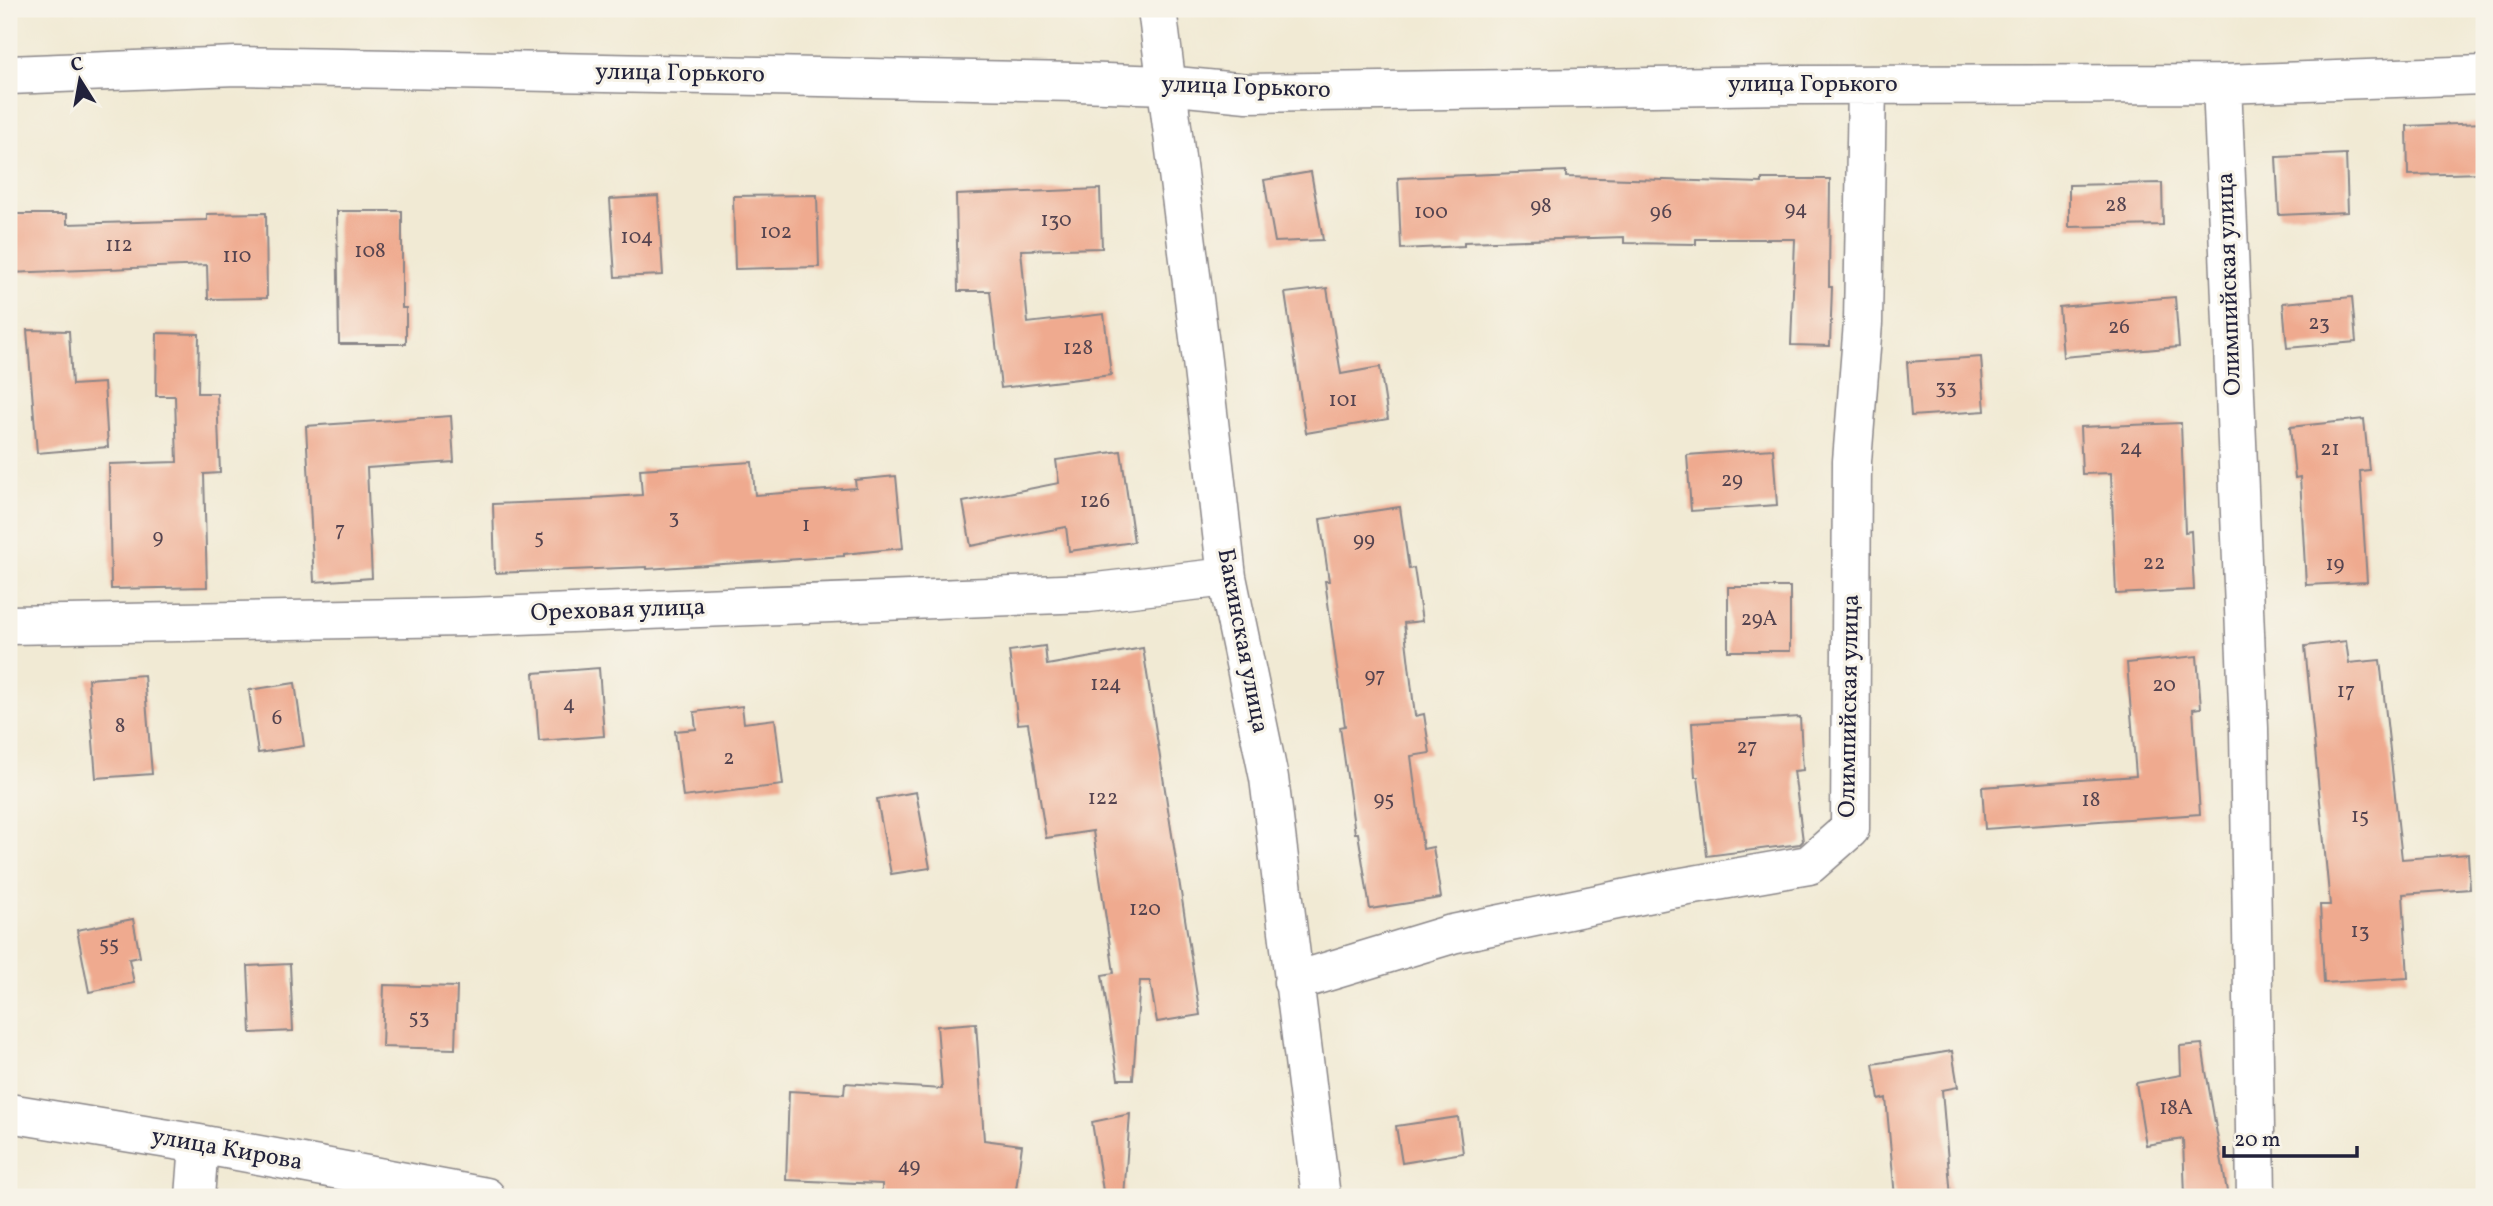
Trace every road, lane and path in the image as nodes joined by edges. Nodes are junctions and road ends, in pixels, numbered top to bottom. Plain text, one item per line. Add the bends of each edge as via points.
1 (1157, 9) edge
2 (9, 75) edge
3 (2484, 75) edge
4 (2222, 84) junction
5 (1166, 85) junction
6 (1867, 85) junction
7 (1227, 577) junction
8 (9, 625) edge
9 (1293, 982) junction
10 (9, 1113) edge
11 (199, 1144) junction
12 (195, 1197) edge
13 (486, 1197) edge
14 (1321, 1197) edge
15 (2256, 1197) edge

1 - 5 street, Бакинская улица
2 - 5 street, улица Горького via 236,66
3 - 4 street, улица Горького
4 - 6 street, улица Горького
4 - 15 street, Олимпийская улица via 2249,728
5 - 6 street, улица Горького via 1247,93
5 - 7 street, Бакинская улица
6 - 9 street, Олимпийская улица via 1863,323 1852,461 1850,829 1809,865 1452,934
7 - 8 street, Ореховая улица via 1074,593 466,617
7 - 9 street, Бакинская улица via 1269,778
9 - 14 street, Бакинская улица
10 - 11 street, улица Кирова
11 - 12 street
11 - 13 street, улица Кирова

